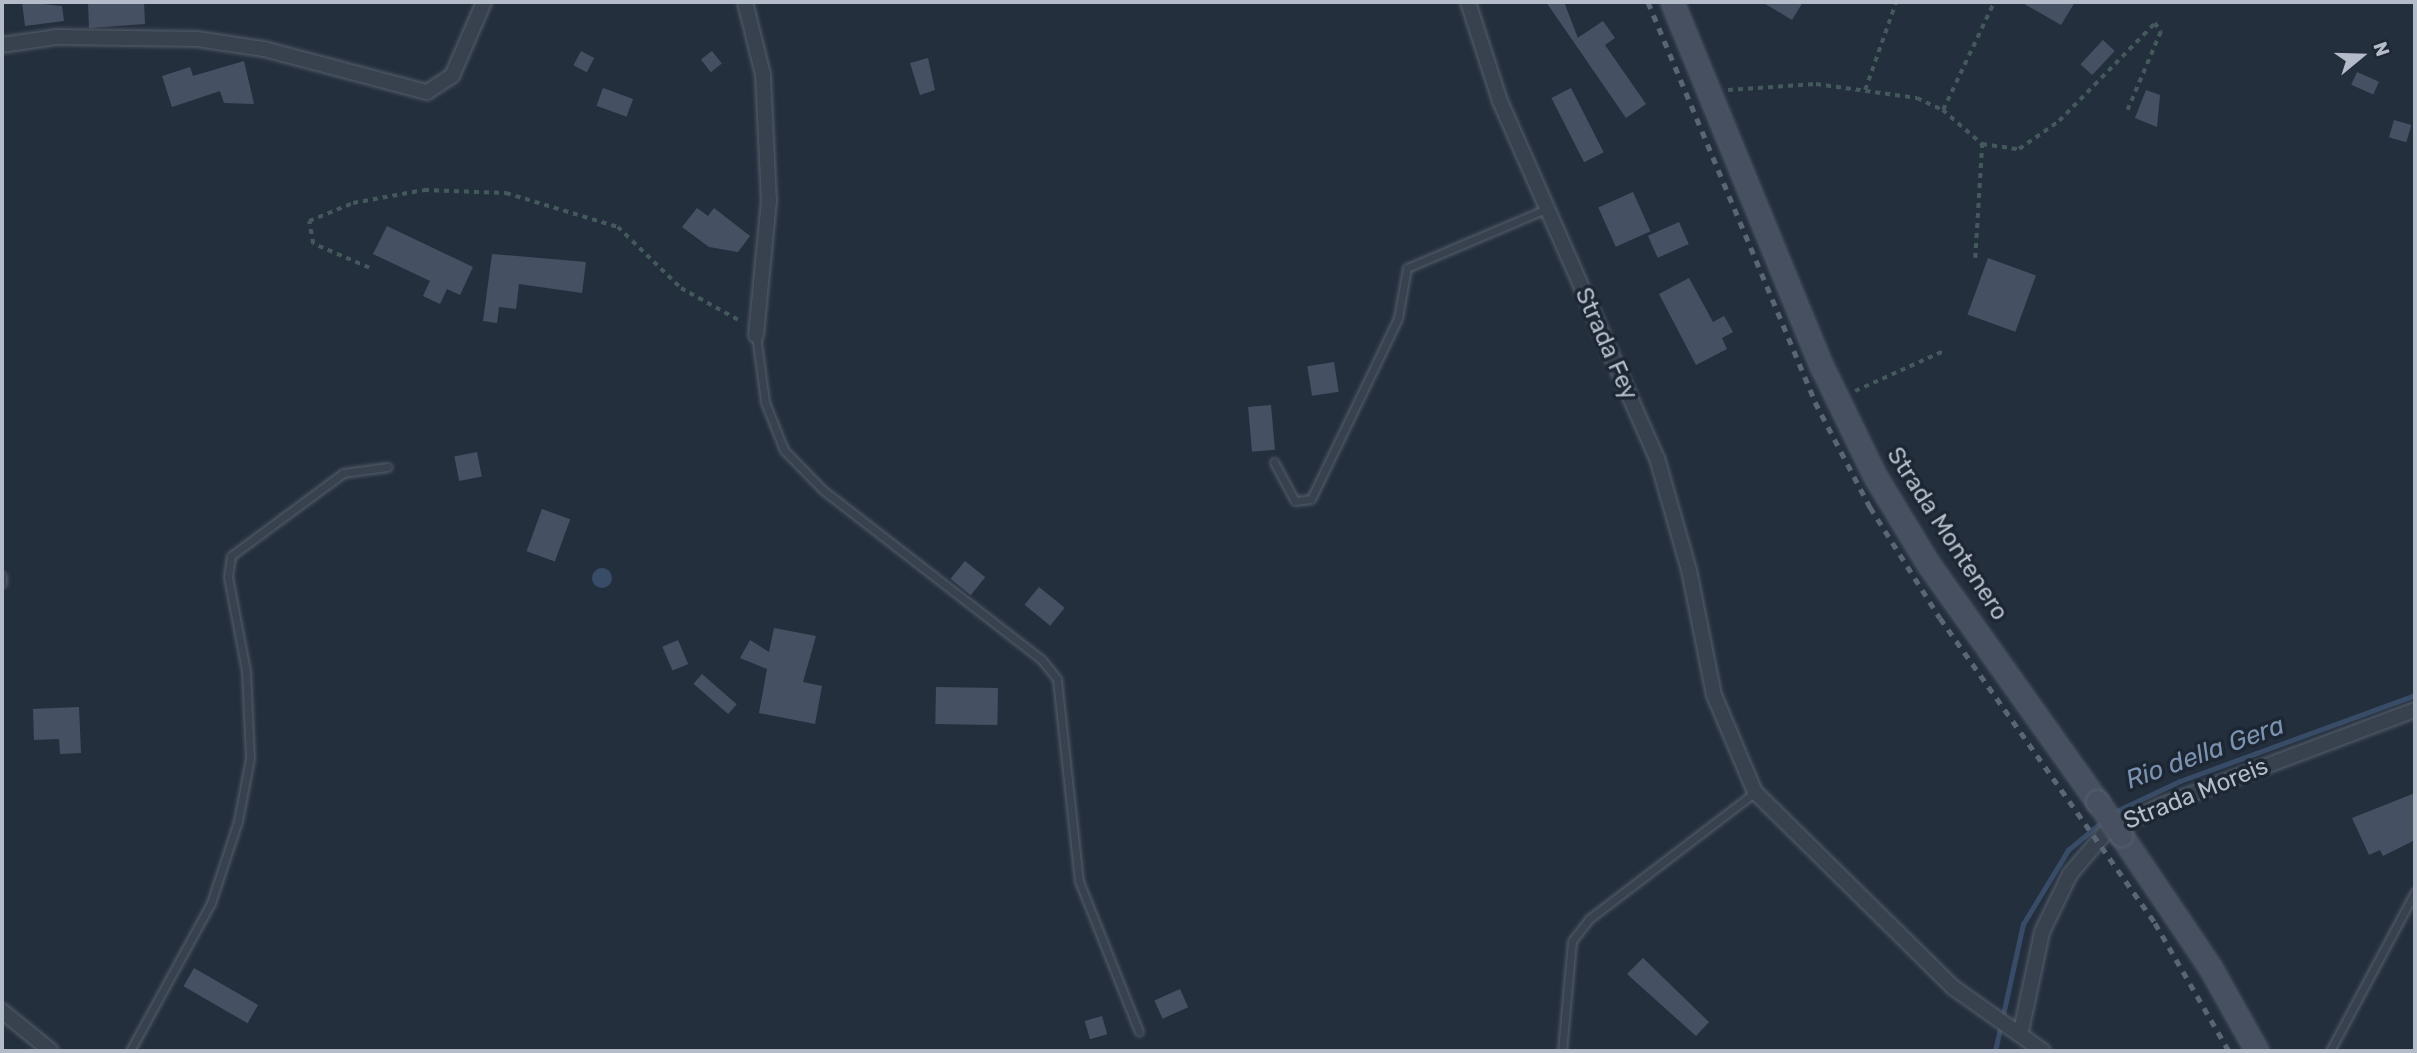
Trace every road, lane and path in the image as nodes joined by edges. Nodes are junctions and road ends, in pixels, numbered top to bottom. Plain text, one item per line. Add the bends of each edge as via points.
1 (484, 2) edge
2 (745, 2) edge
3 (1468, 2) edge
4 (1672, 2) edge
5 (1896, 2) edge
6 (1994, 2) edge
7 (2, 45) edge
8 (1865, 90) junction
9 (1708, 91) junction
10 (1943, 110) junction
11 (2127, 112) dead end
12 (1982, 144) junction
13 (1546, 209) junction
14 (1975, 258) dead end
15 (369, 268) dead end
16 (756, 331) junction
17 (1946, 350) dead end
18 (1837, 399) junction
19 (1274, 462) dead end
20 (388, 467) dead end
21 (2, 576) edge
22 (2, 583) edge
23 (2415, 710) edge
24 (1755, 792) junction
25 (2415, 892) edge
26 (2, 1011) edge
27 (2021, 1031) junction
28 (1139, 1032) dead end
29 (51, 1051) edge
30 (130, 1051) edge
31 (1562, 1051) edge
32 (2043, 1051) edge
33 (2257, 1051) edge
34 (2330, 1051) edge

1 - 7 street via 452,76 427,92 264,49 197,39 57,37
2 - 16 street via 763,75 769,200
3 - 13 street, Strada Fey
4 - 9 main road, Strada Montenero
5 - 8 path
6 - 10 path
8 - 9 path via 1816,84
8 - 10 path
9 - 18 main road, Strada Montenero
10 - 12 path
11 - 12 path via 2161,32 2154,23 2029,146
12 - 14 path
13 - 19 lane via 1407,268 1398,318 1311,499 1295,501
13 - 24 street, Strada Fey via 1657,458 1689,570 1714,695
15 - 16 path via 313,244 309,221 353,203 424,190 506,193 618,227 681,288
16 - 28 lane via 765,402 790,457 823,490 1041,659 1057,678 1079,881
17 - 18 path
18 - 33 main road, Strada Montenero, bridge via 1929,565 2121,835 2210,967
20 - 30 lane via 343,473 232,556 228,578 247,671 250,758 238,821 211,903
21 - 22 lane
23 - 27 street, Strada Moreis via 2162,804 2105,833 2070,874 2042,932
24 - 27 street via 1877,916 1991,1016
24 - 31 lane via 1589,919 1572,941
25 - 34 lane
26 - 29 street
27 - 32 street

